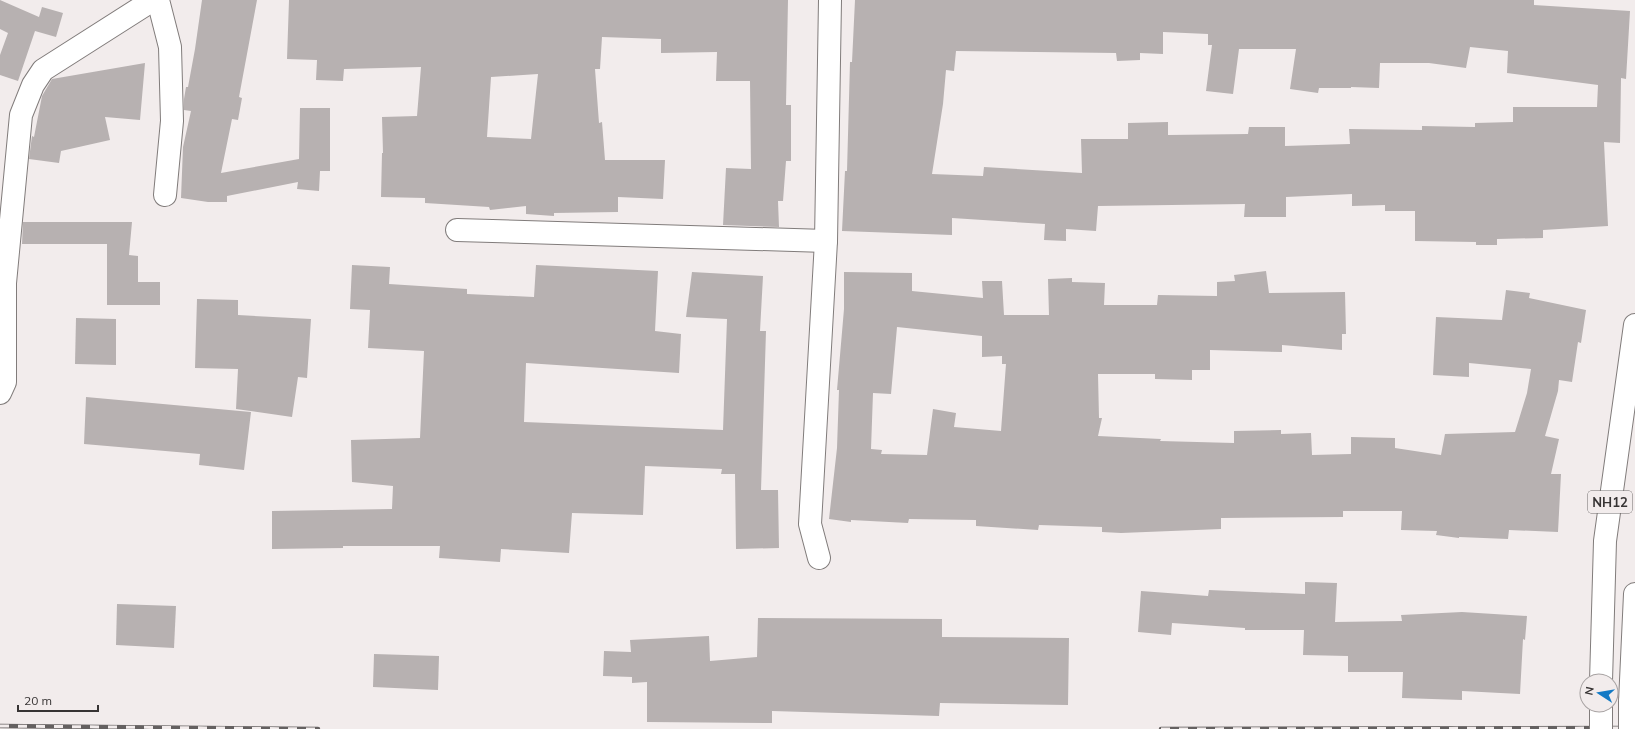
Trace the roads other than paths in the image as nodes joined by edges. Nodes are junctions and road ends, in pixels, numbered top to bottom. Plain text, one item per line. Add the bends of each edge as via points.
1 (153, 0) edge
2 (158, 0) edge
3 (830, 0) edge
4 (165, 195) dead end
5 (457, 230) dead end
6 (826, 241) junction
7 (1635, 325) edge
8 (0, 393) edge
9 (819, 558) dead end
10 (1635, 594) edge
11 (1601, 673) edge
12 (1600, 713) edge
13 (1601, 729) edge
14 (1630, 729) edge

1 - 8 main road via 43,70 32,85 21,115 5,283 5,382
2 - 4 main road via 170,47 172,121
3 - 6 main road
5 - 6 main road
6 - 9 main road via 810,524
7 - 11 main road, NH12 via 1605,541
10 - 14 main road, bridge
12 - 13 main road, bridge

